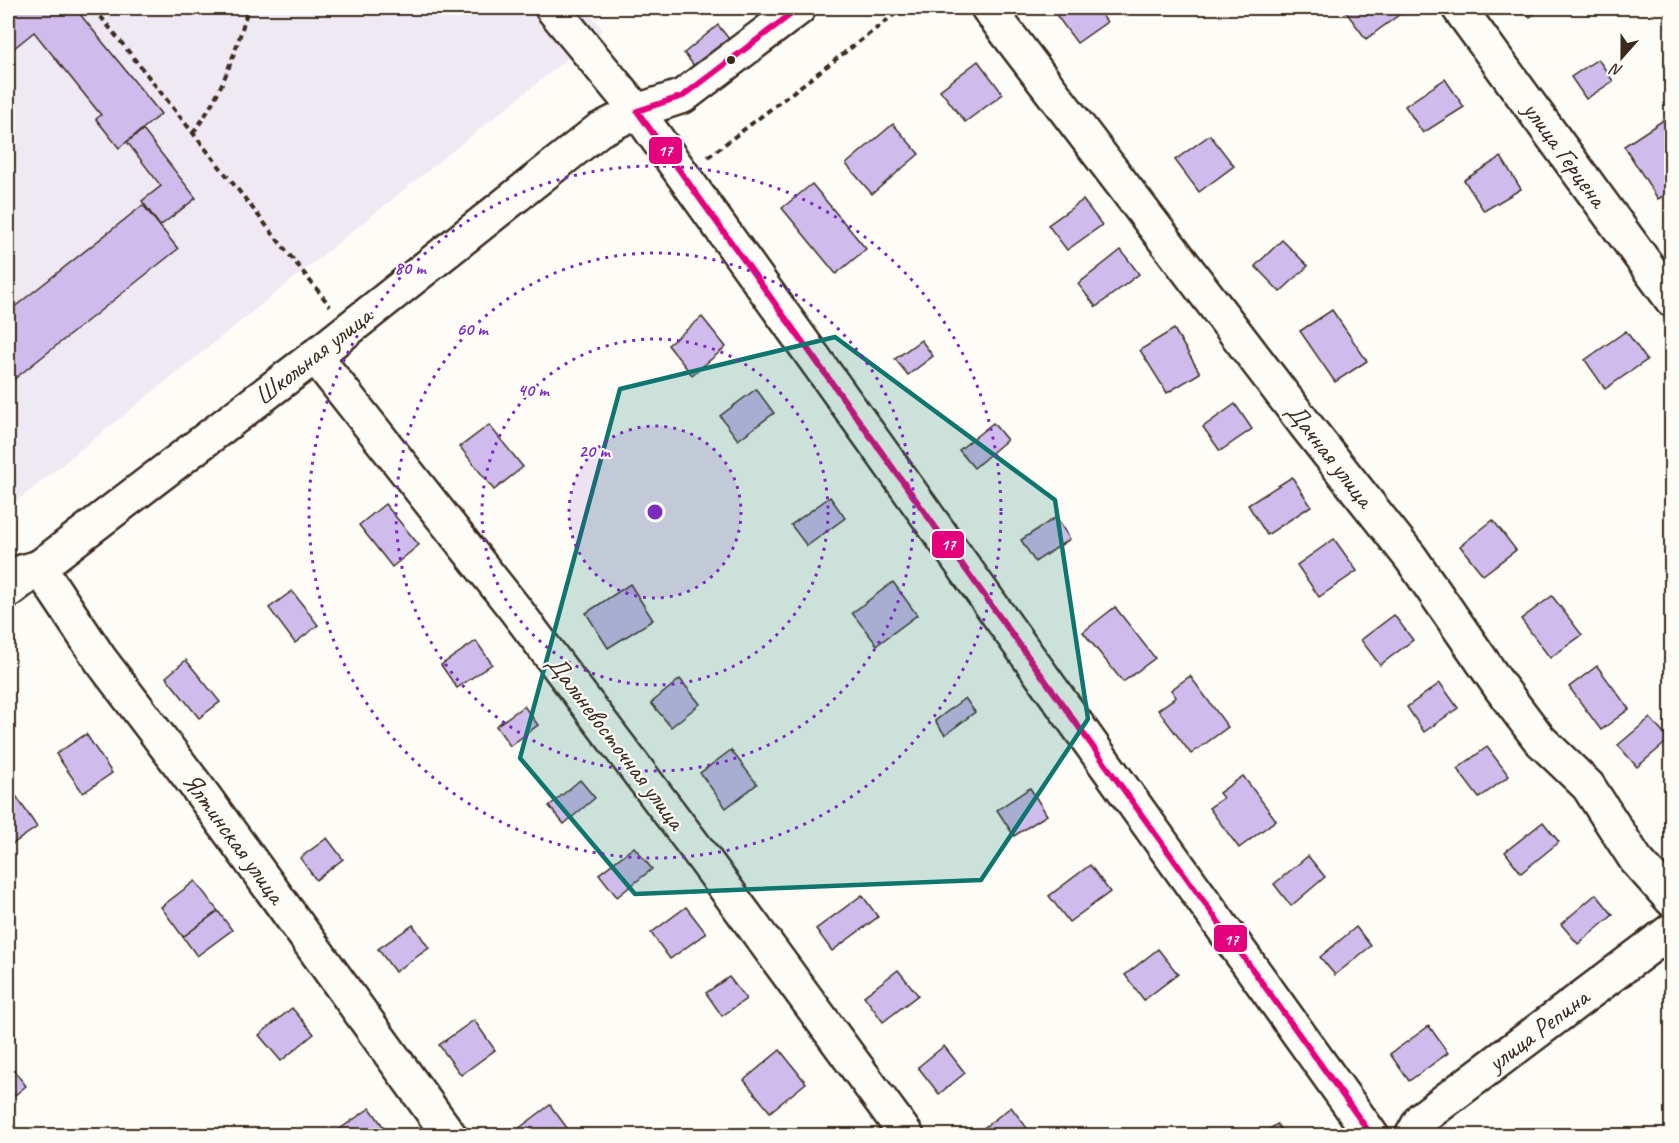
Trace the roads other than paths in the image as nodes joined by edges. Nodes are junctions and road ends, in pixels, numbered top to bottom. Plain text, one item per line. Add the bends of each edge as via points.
1 (552, 8) edge
2 (799, 8) edge
3 (988, 8) edge
4 (1459, 8) edge
5 (637, 111) junction
6 (1671, 300) edge
7 (315, 356) junction
8 (39, 567) junction
9 (8, 577) edge
10 (8, 591) edge
11 (1671, 900) edge
12 (1671, 930) edge
13 (450, 1136) edge
14 (907, 1136) edge
15 (1372, 1136) edge
16 (1412, 1136) edge

1 - 5 street
2 - 5 street, Школьная улица via 683,96
3 - 11 street, Дачная улица via 1411,558 1540,740 1588,786 1635,860
4 - 6 street, улица Герцена
5 - 7 street, Школьная улица via 599,130
5 - 15 street
7 - 8 street, Школьная улица
7 - 14 street, Дальневосточная улица via 522,618
8 - 9 street
8 - 10 street, Школьная улица
8 - 13 street, Ялтинская улица via 100,659
12 - 16 street, улица Репина via 1422,1118

